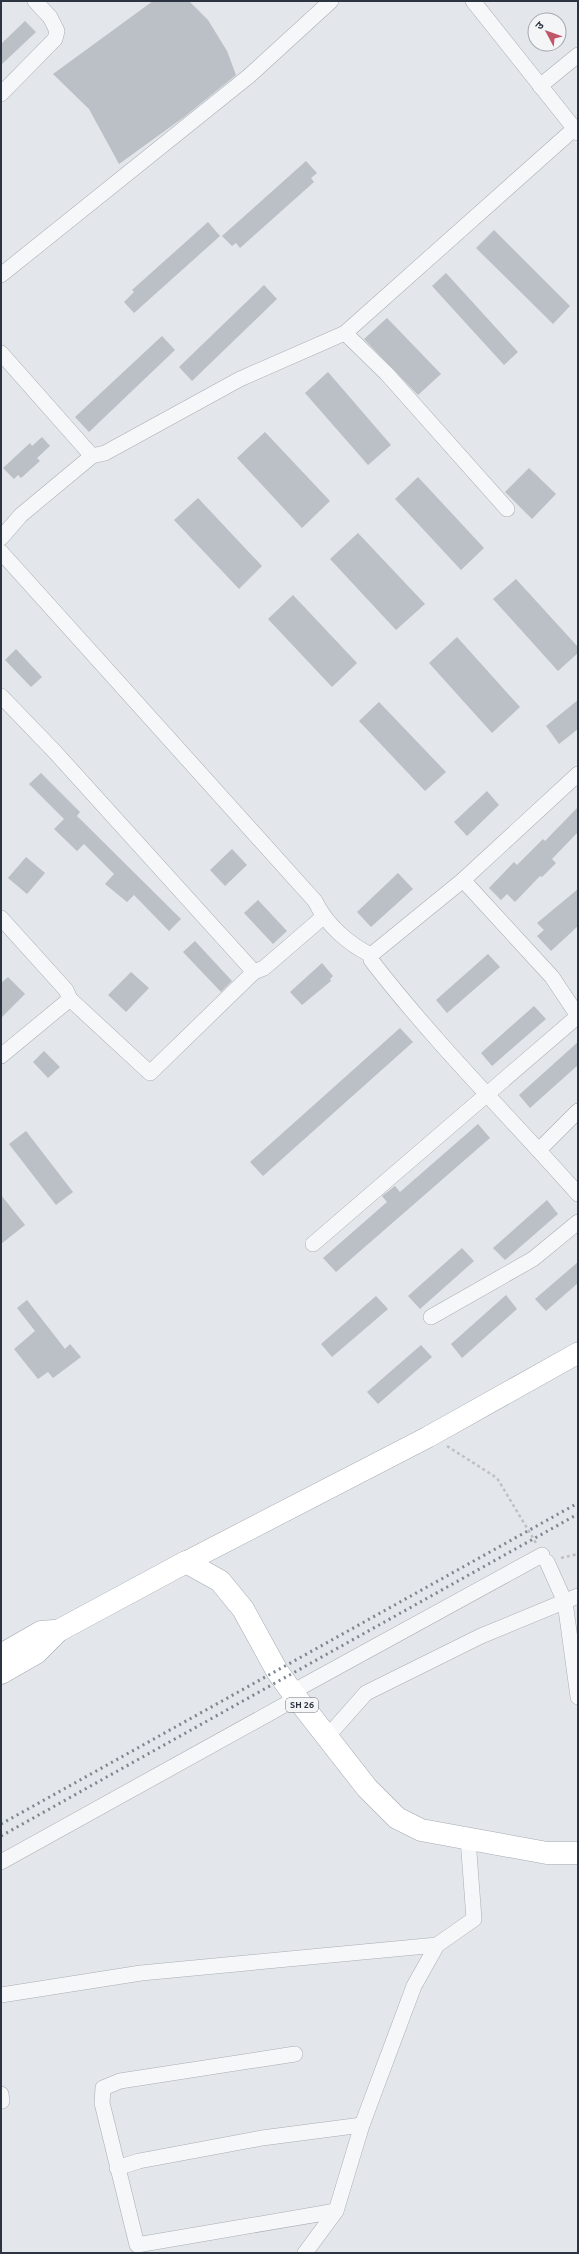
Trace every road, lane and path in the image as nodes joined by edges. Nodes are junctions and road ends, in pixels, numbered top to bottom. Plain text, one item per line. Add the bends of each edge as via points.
1 (35, 1) edge
2 (331, 1) edge
3 (473, 1) edge
4 (578, 55) edge
5 (540, 86) junction
6 (1, 94) edge
7 (576, 131) edge
8 (1, 275) edge
9 (346, 333) junction
10 (1, 354) edge
11 (92, 456) junction
12 (507, 509) dead end
13 (1, 538) edge
14 (1, 552) edge
15 (1, 696) edge
16 (578, 774) edge
17 (463, 880) junction
18 (323, 916) junction
19 (1, 918) edge
20 (371, 955) junction
21 (254, 972) junction
22 (70, 998) junction
23 (578, 1016) edge
24 (1, 1056) edge
25 (486, 1095) junction
26 (578, 1111) edge
27 (539, 1150) junction
28 (578, 1194) edge
29 (578, 1222) edge
30 (313, 1244) dead end
31 (431, 1317) dead end
32 (578, 1353) edge
33 (428, 1437) junction
34 (578, 1554) edge
35 (545, 1559) junction
36 (186, 1562) junction
37 (571, 1599) edge
38 (58, 1631) junction
39 (1, 1655) edge
40 (1, 1673) edge
41 (294, 1695) junction
42 (578, 1697) edge
43 (327, 1737) junction
44 (468, 1839) junction
45 (578, 1853) edge
46 (1, 1862) edge
47 (437, 1945) junction
48 (1, 1995) edge
49 (295, 2054) dead end
50 (362, 2125) junction
51 (117, 2168) junction
52 (336, 2211) junction
53 (305, 2253) edge

1 - 6 street via 50,17 57,31 55,39
2 - 8 street via 249,76
3 - 5 street
4 - 5 street
5 - 7 street
7 - 9 street
9 - 11 street via 240,379 105,453
9 - 12 street via 387,374
10 - 11 street
11 - 13 street via 21,516
14 - 18 street via 315,902
15 - 21 street
16 - 17 street
17 - 20 street
17 - 23 street via 552,977
18 - 20 street via 358,949
18 - 21 street via 264,968
19 - 22 street via 66,990
20 - 25 street via 371,960 409,1010
21 - 22 street via 150,1073
22 - 24 street
23 - 25 street
25 - 27 street
25 - 30 street
26 - 27 street
27 - 28 street
29 - 31 street via 533,1259
32 - 33 street
33 - 35 path via 497,1478
33 - 36 street
34 - 35 path
35 - 37 street
35 - 41 street
36 - 38 main road
36 - 41 main road, SH 26 via 220,1581 242,1609 277,1671
37 - 42 street
37 - 43 street via 481,1636 366,1693
38 - 39 main road via 41,1632
38 - 40 main road via 36,1653
41 - 43 main road, SH 26
41 - 46 street
43 - 44 main road, SH 26 via 367,1788 397,1818 420,1830
44 - 45 main road, SH 26 via 547,1852
44 - 47 street via 474,1919
47 - 48 street via 141,1974
47 - 50 street via 414,1986
49 - 51 street via 120,2081 103,2088 102,2103
50 - 51 street via 262,2138 138,2161
50 - 52 street
51 - 52 street via 137,2244
52 - 53 street

